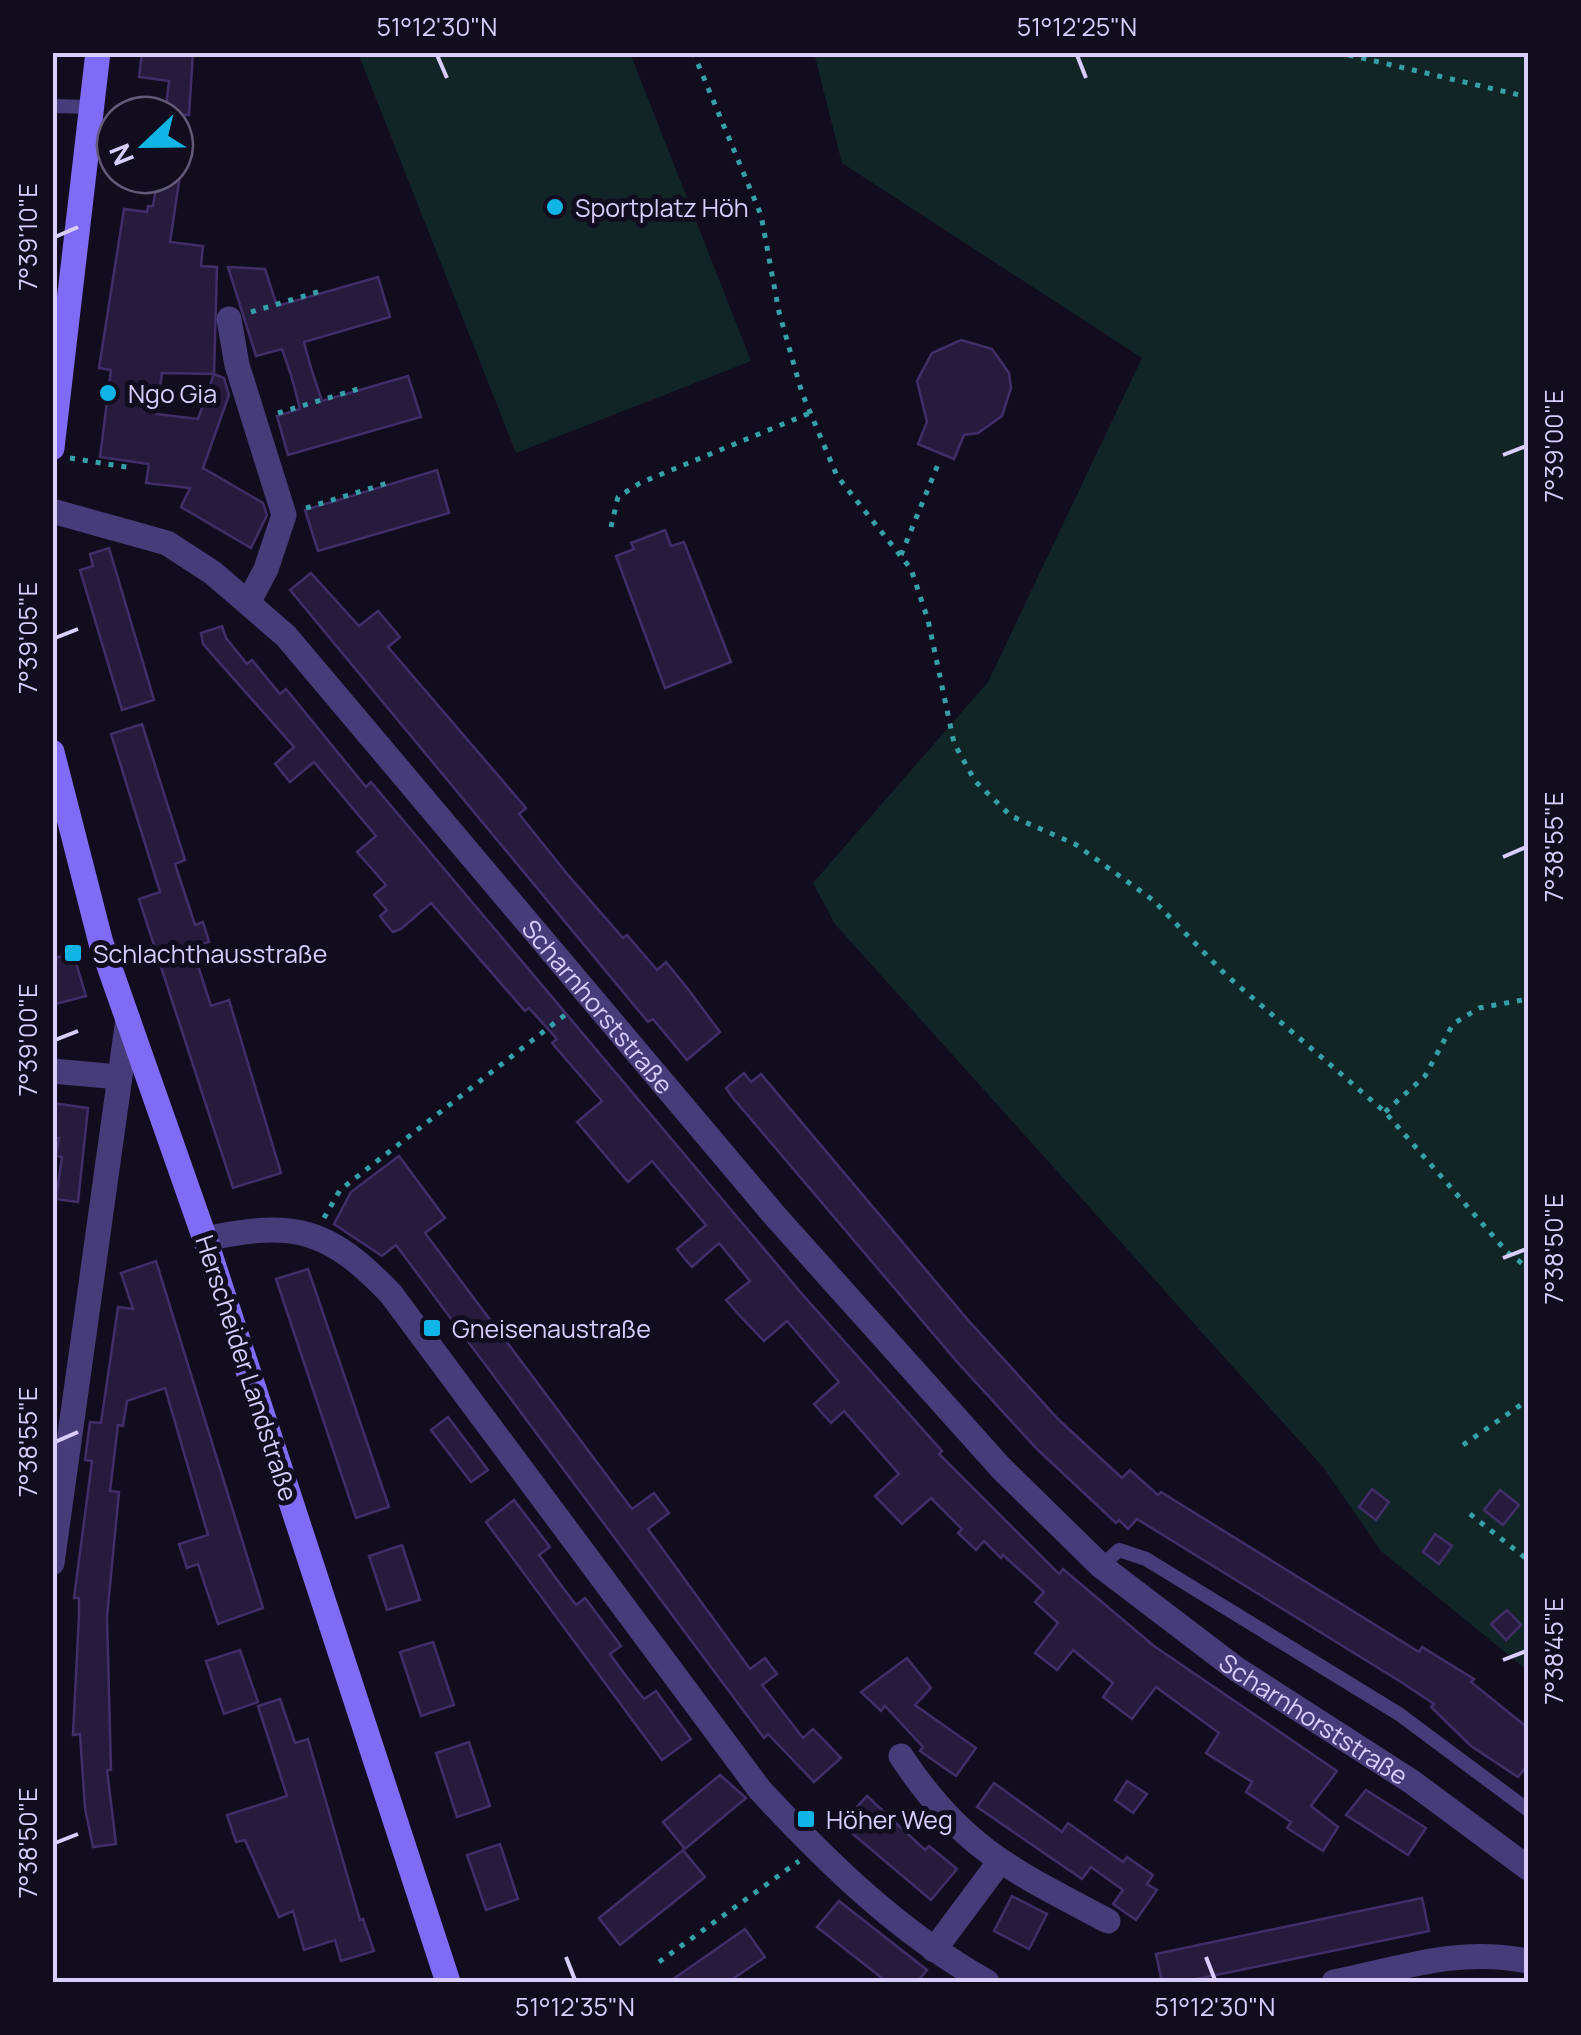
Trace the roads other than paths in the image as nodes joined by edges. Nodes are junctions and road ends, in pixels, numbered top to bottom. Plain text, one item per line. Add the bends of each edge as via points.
1 (98, 52) edge
2 (52, 106) edge
3 (92, 108) junction
4 (230, 319) road end
5 (52, 452) edge
6 (52, 511) edge
7 (248, 603) junction
8 (52, 752) edge
9 (128, 1019) junction
10 (52, 1070) edge
11 (119, 1077) junction
12 (205, 1238) junction
13 (56, 1507) edge
14 (52, 1563) edge
15 (1101, 1566) junction
16 (901, 1756) dead end
17 (1528, 1810) edge
18 (998, 1864) junction
19 (1528, 1868) edge
20 (1108, 1921) dead end
21 (934, 1950) junction
22 (1528, 1961) edge
23 (448, 1982) edge
24 (987, 1982) edge
25 (1334, 1982) edge

1 - 3 main road
2 - 3 lane
3 - 5 main road
4 - 7 street via 237,365 284,514
6 - 7 street, Scharnhorststraße via 167,543
7 - 15 street, Scharnhorststraße via 286,636 927,1388
8 - 9 main road, Herscheider Landstraße
9 - 11 street
9 - 12 main road, Herscheider Landstraße
10 - 11 street
11 - 13 street
12 - 21 street via 285,1228 316,1234 361,1262 672,1670 710,1730 814,1850
12 - 23 main road, Herscheider Landstraße
13 - 14 street
15 - 17 lane, Scharnhorststraße via 1119,1550 1146,1559 1399,1714
15 - 19 street, Scharnhorststraße via 1235,1668 1412,1782
16 - 18 street via 927,1796
18 - 20 street
18 - 21 street
21 - 24 street
22 - 25 street via 1447,1955

